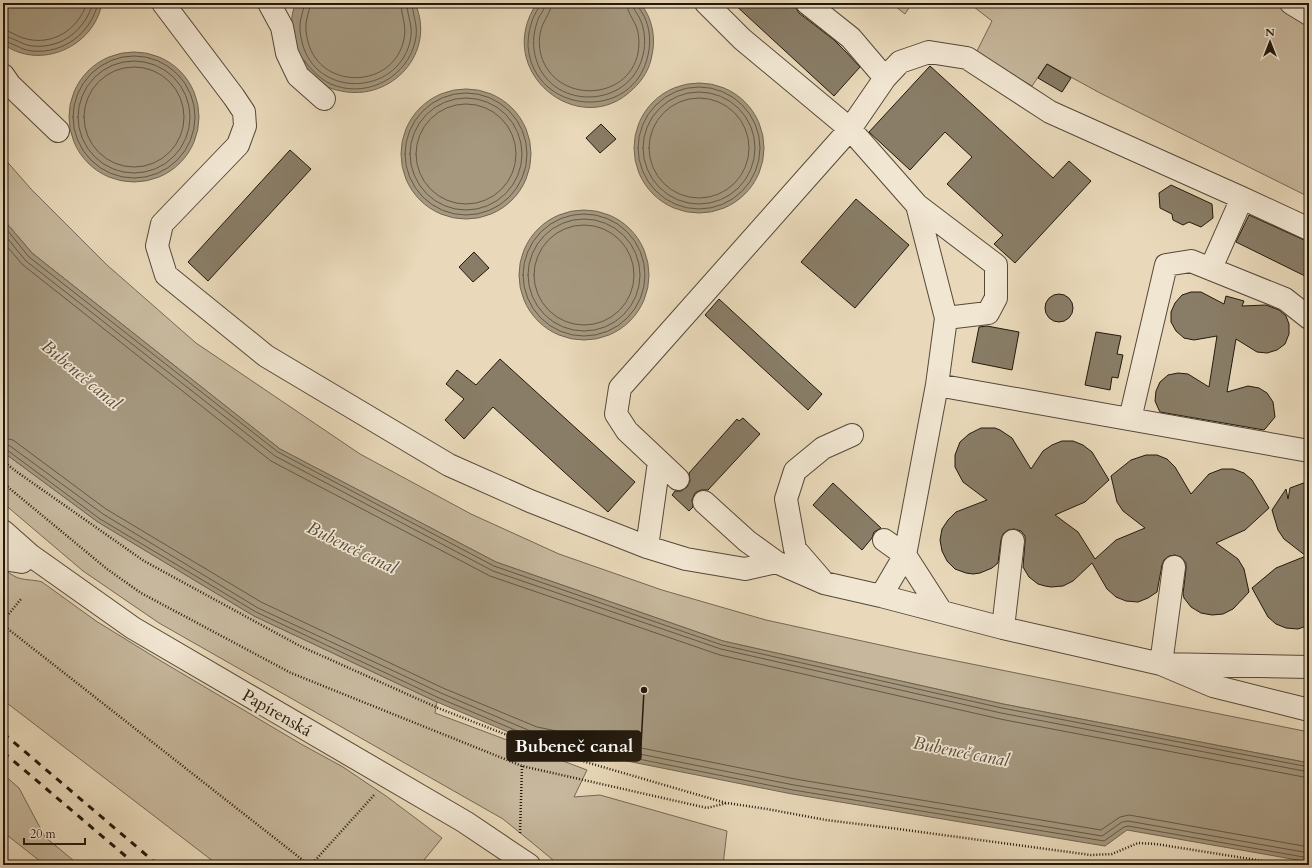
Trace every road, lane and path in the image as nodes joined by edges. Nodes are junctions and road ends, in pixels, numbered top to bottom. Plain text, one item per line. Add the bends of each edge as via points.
1 (163, 3) edge
2 (269, 3) edge
3 (706, 3) edge
4 (807, 3) edge
5 (1291, 3) edge
6 (1309, 14) edge
7 (3, 75) edge
8 (885, 78) junction
9 (324, 99) dead end
10 (850, 129) junction
11 (58, 131) dead end
12 (1242, 198) junction
13 (917, 205) junction
14 (1309, 229) edge
15 (1211, 268) junction
16 (946, 318) junction
17 (1309, 318) edge
18 (936, 386) junction
19 (1130, 419) junction
20 (852, 435) dead end
21 (1309, 451) edge
22 (3, 460) edge
23 (660, 462) junction
24 (678, 479) dead end
25 (3, 483) edge
26 (704, 502) dead end
27 (3, 531) edge
28 (884, 540) dead end
29 (1013, 541) dead end
30 (647, 547) junction
31 (30, 555) junction
32 (905, 555) junction
33 (3, 559) edge
34 (776, 562) junction
35 (1174, 567) dead end
36 (824, 583) junction
37 (881, 596) junction
38 (20, 599) dead end
39 (941, 611) junction
40 (3, 621) edge
41 (3, 625) edge
42 (1002, 628) junction
43 (1161, 664) junction
44 (1309, 667) edge
45 (1309, 710) edge
46 (522, 766) junction
47 (389, 778) junction
48 (727, 803) junction
49 (520, 840) dead end
50 (310, 865) edge
51 (529, 865) edge
52 (1288, 865) edge

1 - 30 street via 234,96 244,112 245,126 238,145 162,224 156,246 166,275 266,356 449,465 530,501
2 - 9 street via 282,27 288,53 298,76
3 - 10 street via 742,39
4 - 8 street via 851,38
5 - 6 street
7 - 11 street via 10,85
8 - 10 street
8 - 12 street via 900,62 929,52 967,58 1050,112
10 - 13 street
10 - 23 street via 620,388 616,414 627,431
12 - 14 street
12 - 15 street
13 - 16 street
13 - 16 street via 996,265 996,298 988,313
15 - 17 street via 1285,299
15 - 19 street via 1191,261 1166,265
16 - 18 street
18 - 19 street
18 - 32 street
19 - 21 street
20 - 36 street via 823,448 795,471 786,499 795,549
22 - 48 path via 144,561 300,646 438,708 548,751
23 - 24 street
23 - 30 street
25 - 46 path via 107,569 141,592 291,673
26 - 34 street via 747,541
27 - 31 street, Papírenská
28 - 32 street
29 - 42 street
30 - 34 street via 686,559 745,569
31 - 33 street via 22,562
31 - 47 street, Papírenská via 133,628
32 - 37 street
32 - 39 street
34 - 36 street
35 - 43 street
36 - 37 street
37 - 39 street
38 - 40 path
39 - 42 street
41 - 50 path
42 - 43 street
43 - 44 street
43 - 45 street via 1213,686
46 - 48 path via 707,808
46 - 49 path
47 - 50 path
47 - 51 street, Papírenská via 465,822
48 - 52 path via 826,820 1091,855 1112,854 1138,842

